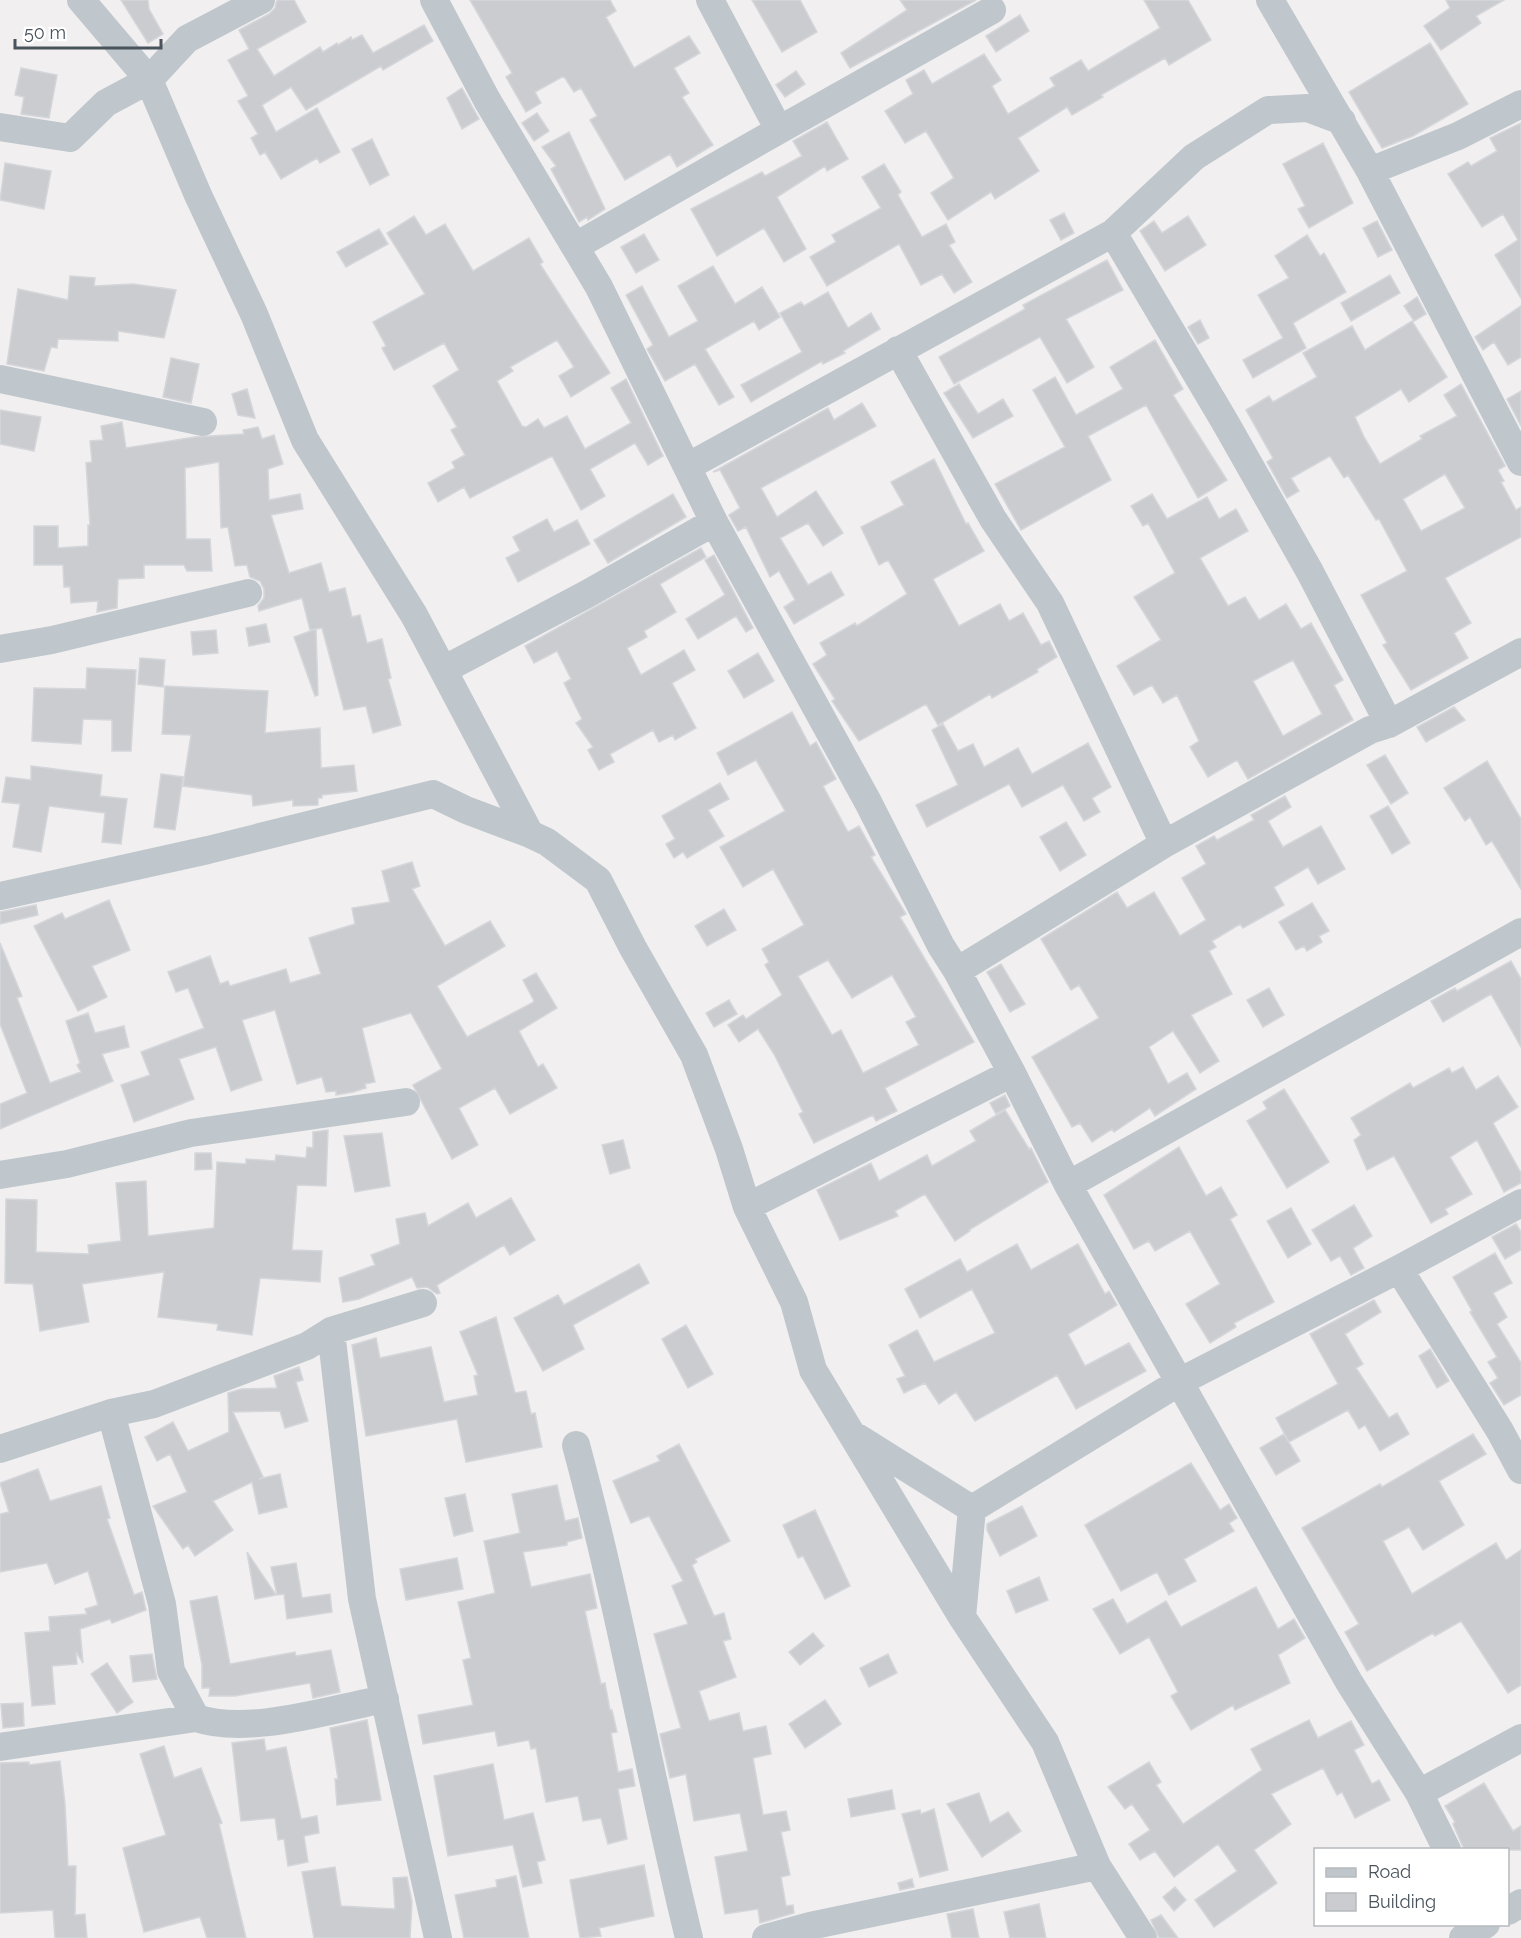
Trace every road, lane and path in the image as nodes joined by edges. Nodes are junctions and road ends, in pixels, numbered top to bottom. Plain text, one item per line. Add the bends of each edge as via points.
1 (81, 0) edge
2 (261, 0) edge
3 (434, 0) edge
4 (710, 0) edge
5 (1270, 0) edge
6 (997, 3) edge
7 (149, 80) junction
8 (1521, 104) edge
9 (1342, 121) junction
10 (0, 127) edge
11 (779, 130) junction
12 (1370, 171) junction
13 (1113, 233) junction
14 (576, 246) junction
15 (898, 350) junction
16 (0, 379) edge
17 (203, 422) dead end
18 (1521, 462) edge
19 (687, 467) junction
20 (714, 522) junction
21 (248, 592) dead end
22 (0, 649) edge
23 (1521, 652) edge
24 (445, 669) junction
25 (1389, 724) junction
26 (530, 834) junction
27 (1164, 844) junction
28 (0, 896) edge
29 (1521, 932) edge
30 (957, 971) junction
31 (1012, 1072) junction
32 (406, 1102) dead end
33 (0, 1175) edge
34 (1068, 1185) junction
35 (1521, 1203) edge
36 (747, 1208) junction
37 (1399, 1269) junction
38 (423, 1303) dead end
39 (331, 1331) junction
40 (1181, 1381) junction
41 (111, 1413) junction
42 (852, 1435) junction
43 (576, 1445) dead end
44 (0, 1449) edge
45 (1521, 1470) edge
46 (972, 1509) junction
47 (962, 1617) junction
48 (386, 1699) junction
49 (196, 1718) junction
50 (1521, 1738) edge
51 (0, 1747) edge
52 (1419, 1793) junction
53 (1446, 1848) edge
54 (1097, 1866) junction
55 (438, 1938) edge
56 (689, 1938) edge
57 (766, 1938) edge
58 (1143, 1938) edge

1 - 7 street
2 - 7 street via 187,39
3 - 14 street via 487,100
4 - 11 street
5 - 9 street
6 - 11 street
7 - 10 street via 106,103 70,138
7 - 24 street via 254,314 305,440
8 - 12 street via 1458,136
9 - 12 street
9 - 13 street via 1307,108 1268,110 1194,157
11 - 14 street
12 - 18 street
13 - 15 street
13 - 25 street via 1310,572
14 - 19 street
15 - 19 street
15 - 27 street via 993,519 1050,603
16 - 17 street
19 - 20 street
20 - 24 street
20 - 30 street
21 - 22 street
23 - 25 street
24 - 26 street
25 - 27 street via 1370,730
26 - 28 street via 433,794
26 - 36 street via 598,880 694,1055
27 - 30 street
29 - 34 street
30 - 31 street
31 - 34 street
31 - 36 street
32 - 33 street via 191,1133 67,1164
34 - 40 street
35 - 37 street
36 - 42 street via 794,1302 813,1370
37 - 40 street
37 - 45 street
38 - 39 street
39 - 41 street via 307,1346 154,1404
39 - 48 street via 362,1599
40 - 46 street
40 - 52 street via 1349,1682
41 - 44 street
41 - 49 street via 162,1604 171,1671
42 - 46 street
42 - 47 street
43 - 56 street via 603,1545 658,1811
46 - 47 street
47 - 54 street via 1045,1742
48 - 49 street via 271,1721 228,1724
48 - 55 street
49 - 51 street
50 - 52 street
52 - 53 street
54 - 57 street
54 - 58 street

